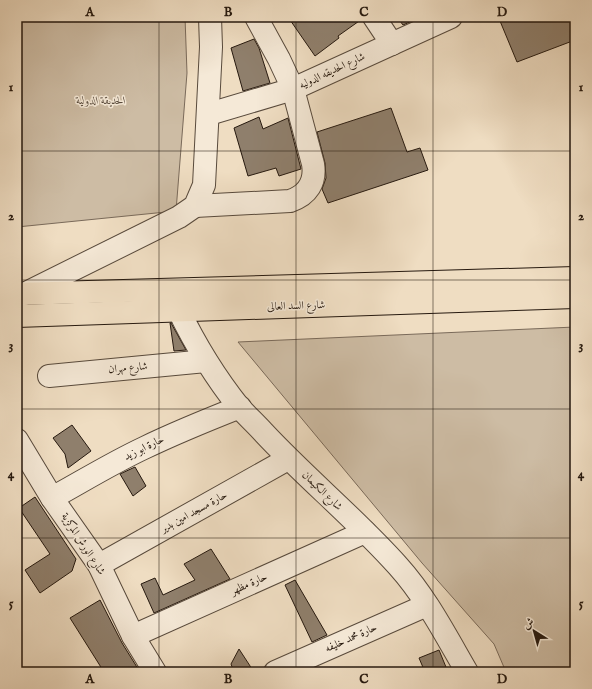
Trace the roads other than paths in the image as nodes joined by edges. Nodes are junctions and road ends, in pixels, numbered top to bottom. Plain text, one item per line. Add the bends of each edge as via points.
1 (210, 17) edge
2 (256, 17) edge
3 (374, 17) edge
4 (451, 17) edge
5 (392, 44) junction
6 (293, 89) junction
7 (209, 114) junction
8 (195, 206) junction
9 (575, 278) edge
10 (20, 294) edge
11 (575, 297) edge
12 (178, 309) junction
13 (17, 316) edge
14 (206, 361) junction
15 (49, 376) dead end
16 (240, 407) junction
17 (17, 440) edge
18 (288, 459) junction
19 (52, 498) junction
20 (365, 532) junction
21 (99, 565) junction
22 (427, 605) junction
23 (133, 636) junction
24 (155, 672) edge
25 (275, 672) edge
26 (467, 672) edge

1 - 7 street
2 - 6 street
3 - 5 street
4 - 5 street, شارع الحديقه الدوليه
5 - 6 street, شارع الحديقه الدوليه
6 - 7 street, شارع الحديقه الدوليه
6 - 8 street via 315,172 314,180 305,194 290,200
7 - 8 street via 204,185
8 - 10 street via 179,217
9 - 10 main road, شارع السد العالى
11 - 12 main road, شارع السد العالى
12 - 13 main road, شارع السد العالى
12 - 14 street, شارع الكيمان
14 - 15 street, شارع مهران
14 - 16 street, شارع الكيمان
16 - 18 street, شارع الكيمان
16 - 19 street, حارة ابو زيد via 142,448
17 - 19 street, شارع الورش المركزية
18 - 20 street, شارع الكيمان
18 - 21 street, حارة مسجد امين بدير
19 - 21 street, شارع الورش المركزية
20 - 22 street, شارع الكيمان via 414,585
20 - 23 street, حارة مظهر
21 - 23 street, شارع الورش المركزية
22 - 25 street, حارة محمد خليفه
22 - 26 street, شارع الكيمان
23 - 24 street, شارع الورش المركزية

